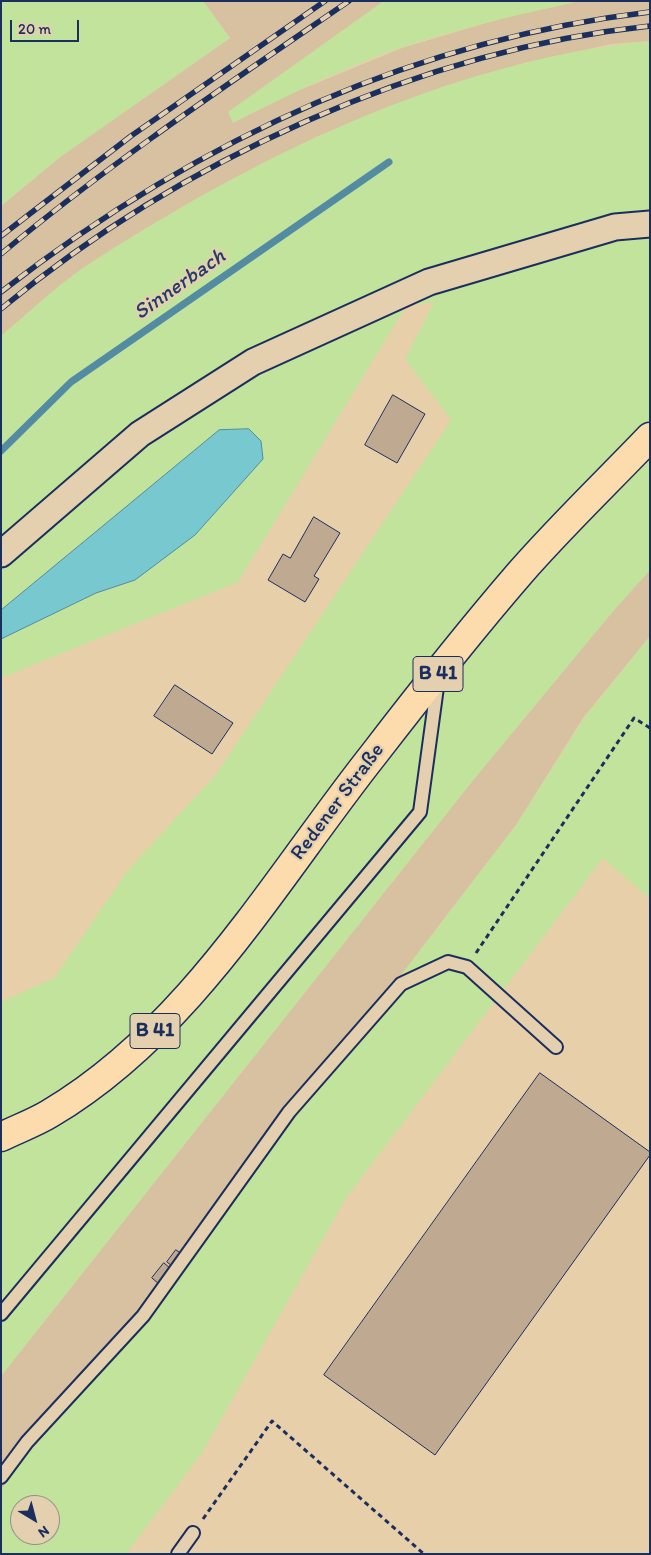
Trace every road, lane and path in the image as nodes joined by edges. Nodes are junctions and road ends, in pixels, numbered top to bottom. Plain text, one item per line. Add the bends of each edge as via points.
1 (650, 224) edge
2 (650, 437) edge
3 (1, 554) edge
4 (440, 672) junction
5 (650, 728) edge
6 (467, 967) junction
7 (556, 1047) dead end
8 (48, 1115) junction
9 (1, 1137) edge
10 (1, 1143) edge
11 (1, 1314) edge
12 (1, 1477) edge
13 (193, 1534) joint
14 (178, 1554) edge
15 (424, 1554) edge

1 - 3 street via 615,227 429,282 253,362 140,434
2 - 4 main road, Redener Straße / B 41 via 520,573
4 - 8 main road, Redener Straße / B 41 via 191,993 154,1032 95,1084
4 - 11 lane via 420,812
5 - 6 path via 634,718
6 - 7 lane
6 - 12 lane via 448,962 401,984 289,1112 143,1316 27,1442
8 - 9 main road, Redener Straße / B 41
8 - 10 main road, B 41
13 - 14 lane
13 - 15 path via 272,1421

